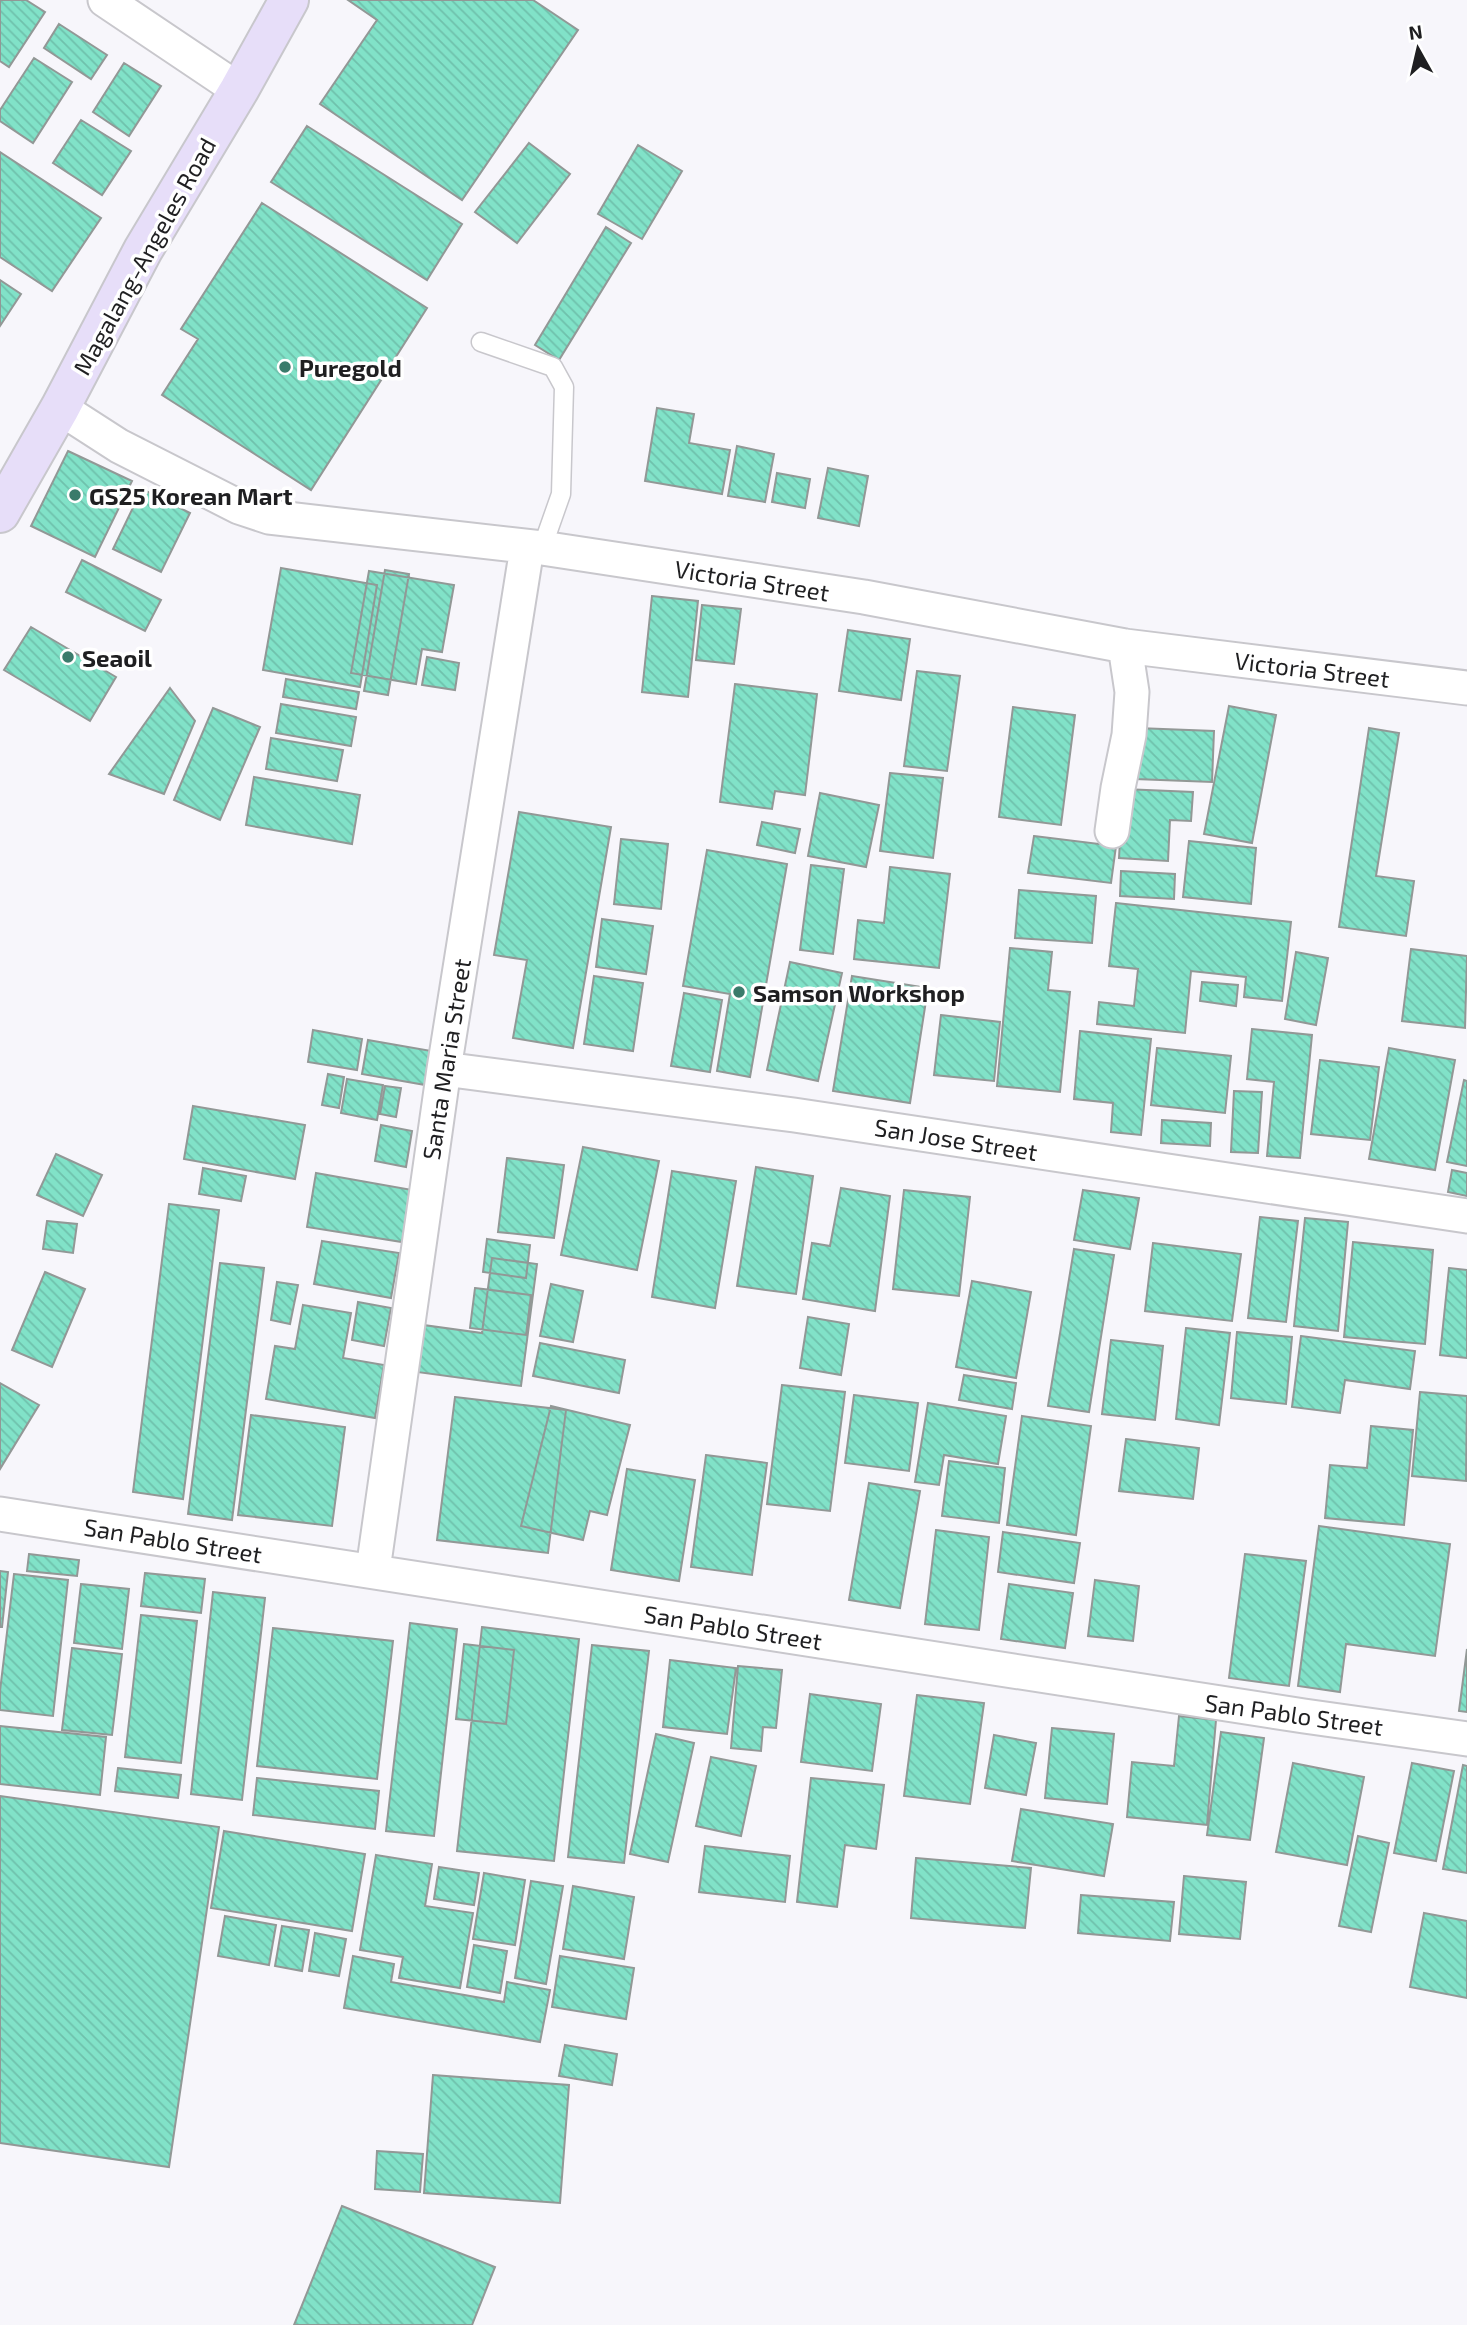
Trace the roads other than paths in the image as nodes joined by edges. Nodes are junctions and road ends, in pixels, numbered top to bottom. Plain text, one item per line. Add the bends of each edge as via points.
1 (105, 0) edge
2 (289, 0) edge
3 (239, 90) junction
4 (481, 342) dead end
5 (60, 408) junction
6 (0, 513) edge
7 (534, 548) junction
8 (1125, 646) junction
9 (1467, 688) edge
10 (1112, 831) dead end
11 (444, 1069) junction
12 (1467, 1216) edge
13 (0, 1514) edge
14 (373, 1570) junction
15 (1467, 1739) edge

1 - 3 street
2 - 3 main road, Magalang-Angeles Road
3 - 5 main road, Magalang-Angeles Road via 143,250
4 - 7 lane via 553,367 564,387 561,494
5 - 6 main road, Magalang-Angeles Road
5 - 7 street, Victoria Street via 118,446 239,507 269,517
7 - 8 street, Victoria Street via 864,597
7 - 11 street, Santa Maria Street
8 - 9 street, Victoria Street
8 - 10 street via 1132,692 1129,735
11 - 12 street, San Jose Street via 794,1115
11 - 14 street, Santa Maria Street
13 - 14 street, San Pablo Street
14 - 15 street, San Pablo Street

